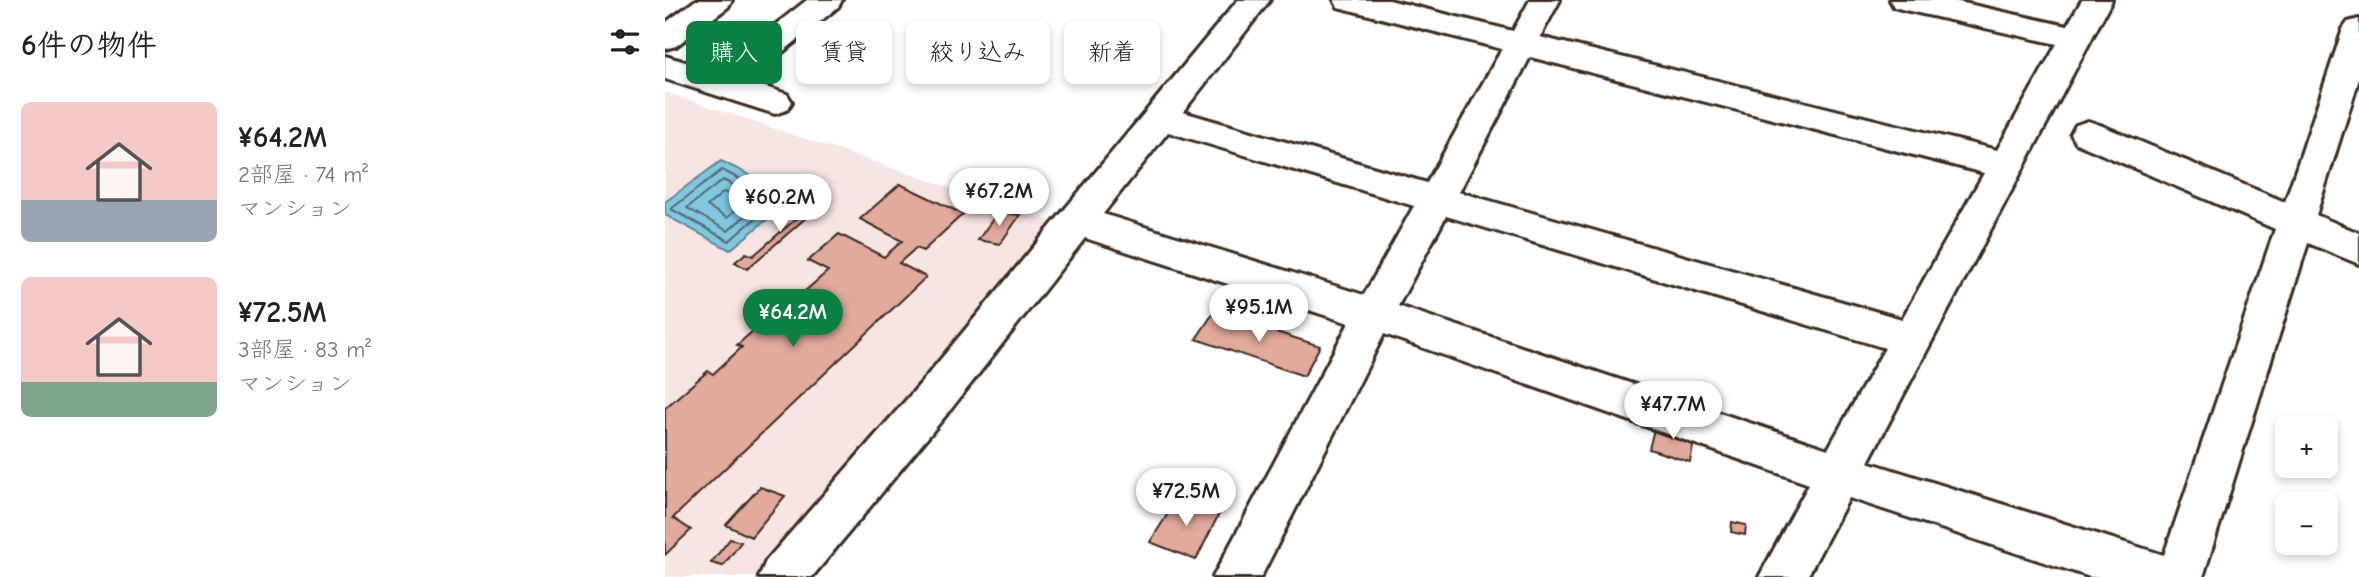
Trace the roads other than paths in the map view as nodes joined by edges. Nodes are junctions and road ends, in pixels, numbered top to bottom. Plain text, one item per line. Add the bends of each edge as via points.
1 (694, 0) edge
2 (717, 0) edge
3 (827, 0) edge
4 (1255, 0) edge
5 (1349, 0) edge
6 (1545, 0) edge
7 (1905, 0) edge
8 (2097, 0) edge
9 (665, 20) edge
10 (2359, 29) edge
11 (665, 38) edge
12 (2076, 38) junction
13 (1521, 45) junction
14 (665, 67) edge
15 (719, 86) junction
16 (775, 102) dead end
17 (1161, 118) junction
18 (2088, 134) dead end
19 (2007, 166) junction
20 (1438, 199) junction
21 (1075, 220) junction
22 (2297, 222) junction
23 (2359, 249) edge
24 (1374, 314) junction
25 (1911, 339) junction
26 (1837, 473) junction
27 (782, 577) edge
28 (1236, 577) edge
29 (1781, 577) edge
30 (2161, 577) edge
31 (2180, 577) edge

1 - 9 main road
2 - 11 main road
3 - 15 main road
4 - 17 main road
5 - 13 main road
6 - 13 main road
7 - 12 main road
8 - 12 main road
10 - 22 main road
12 - 19 main road
13 - 19 main road
13 - 20 main road
14 - 15 main road
15 - 16 main road
17 - 20 main road
17 - 21 main road
18 - 22 main road
19 - 25 main road
20 - 24 main road
20 - 25 main road
21 - 24 main road
21 - 27 main road via 936,396
22 - 23 main road
22 - 31 main road
24 - 26 main road
24 - 28 main road
25 - 26 main road
26 - 29 main road
26 - 30 main road

